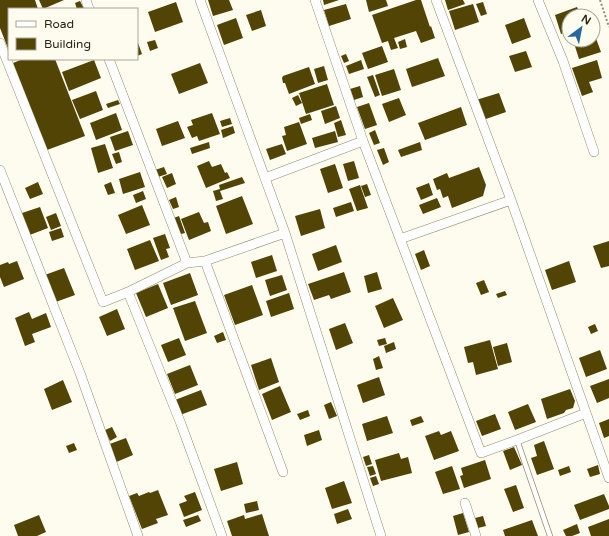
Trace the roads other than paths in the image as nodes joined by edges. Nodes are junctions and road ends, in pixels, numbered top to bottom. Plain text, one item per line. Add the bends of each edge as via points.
1 (200, 0) edge
2 (315, 0) edge
3 (436, 0) edge
4 (538, 0) edge
5 (0, 43) edge
6 (109, 60) edge
7 (363, 141) junction
8 (594, 152) dead end
9 (0, 170) edge
10 (265, 178) junction
11 (511, 200) junction
12 (285, 233) junction
13 (400, 239) junction
14 (205, 261) junction
15 (187, 263) junction
16 (128, 292) junction
17 (586, 413) junction
18 (517, 440) junction
19 (283, 472) dead end
20 (609, 478) edge
21 (465, 503) dead end
22 (138, 536) edge
23 (222, 536) edge
24 (381, 536) edge
25 (476, 536) edge
26 (550, 536) edge

1 - 10 street
2 - 7 street
3 - 11 street
4 - 8 street via 563,61
5 - 16 street via 103,302
6 - 15 street
7 - 10 street
7 - 13 street
9 - 22 street via 80,373
10 - 12 street
11 - 13 street
11 - 17 street
12 - 14 street
12 - 24 street
13 - 18 street via 481,453
14 - 15 street
14 - 19 street
15 - 16 street
16 - 23 street via 182,424
17 - 18 street
17 - 20 street
18 - 26 lane
21 - 25 street

